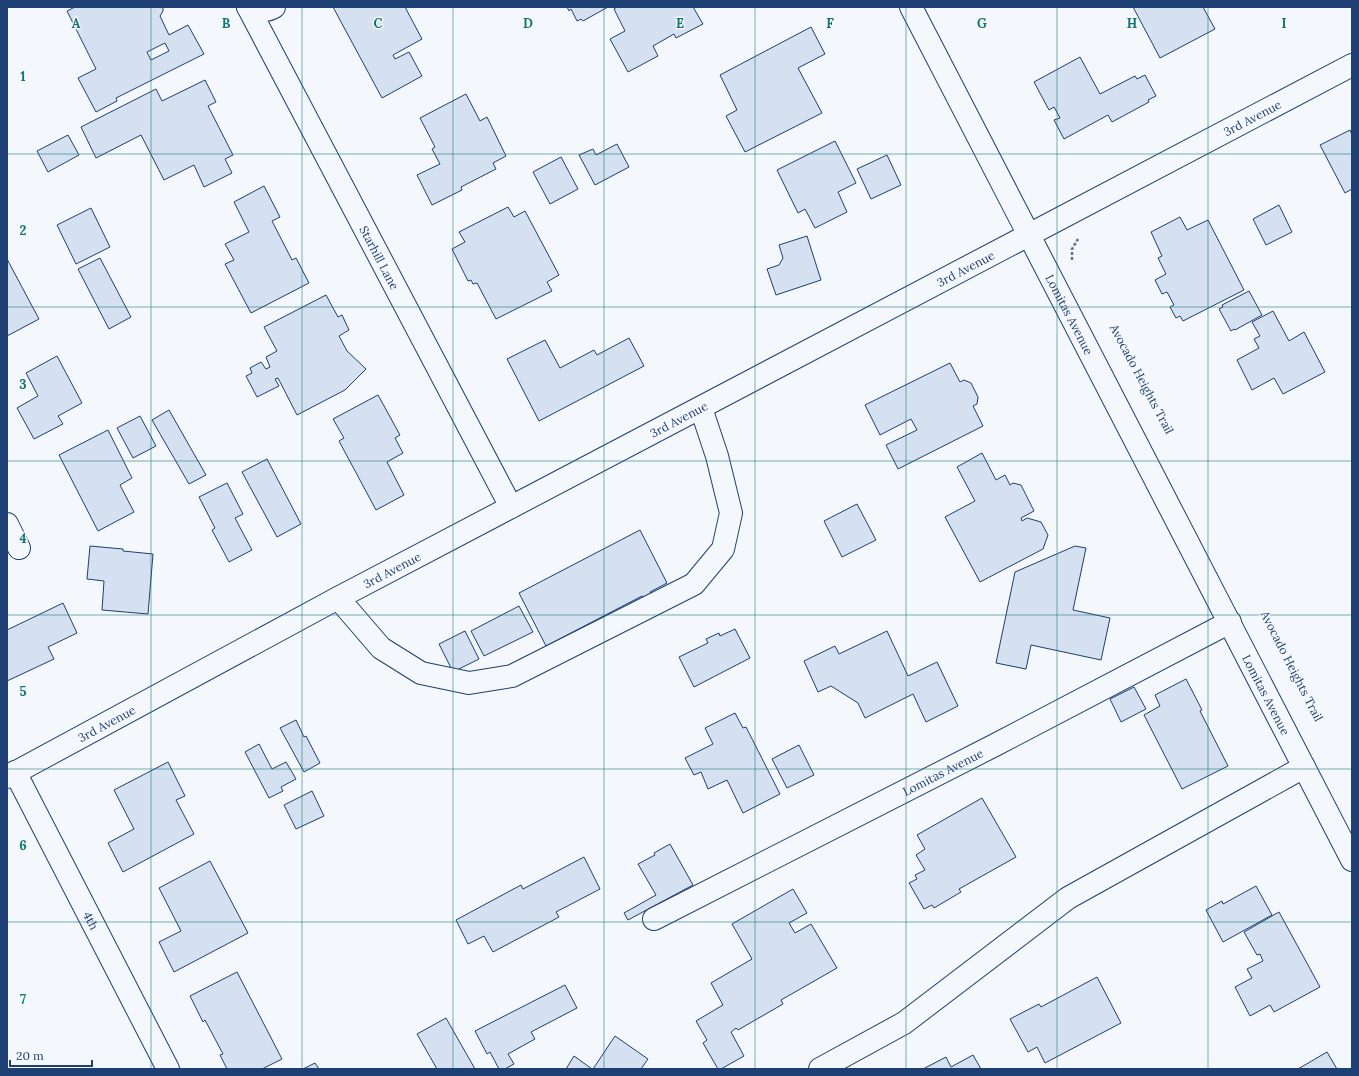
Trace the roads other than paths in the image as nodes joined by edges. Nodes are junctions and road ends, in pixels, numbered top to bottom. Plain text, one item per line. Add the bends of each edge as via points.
1 (248, 7) edge
2 (274, 7) edge
3 (911, 7) edge
4 (1352, 65) edge
5 (1028, 235) junction
6 (701, 408) junction
7 (511, 508) junction
8 (7, 524) edge
9 (19, 548) dead end
10 (338, 598) junction
11 (1230, 622) junction
12 (1304, 767) junction
13 (11, 775) edge
14 (1352, 860) edge
15 (654, 919) dead end
16 (168, 1069) edge
17 (820, 1069) edge

1 - 2 street, Starhill Lane via 259,10
1 - 7 street, Starhill Lane
3 - 5 street, Lomitas Avenue
4 - 5 street, 3rd Avenue
5 - 6 street, 3rd Avenue
5 - 11 street, Lomitas Avenue
6 - 7 street, 3rd Avenue
6 - 10 street via 717,456 731,513 723,549 694,584 512,676 469,683 421,673 381,648
7 - 10 street, 3rd Avenue
8 - 9 street
10 - 13 street, 3rd Avenue
11 - 12 street, Lomitas Avenue
11 - 15 street, Lomitas Avenue
12 - 14 street, Lomitas Avenue
12 - 17 street via 1068,898 904,1023
13 - 16 street, 4th

